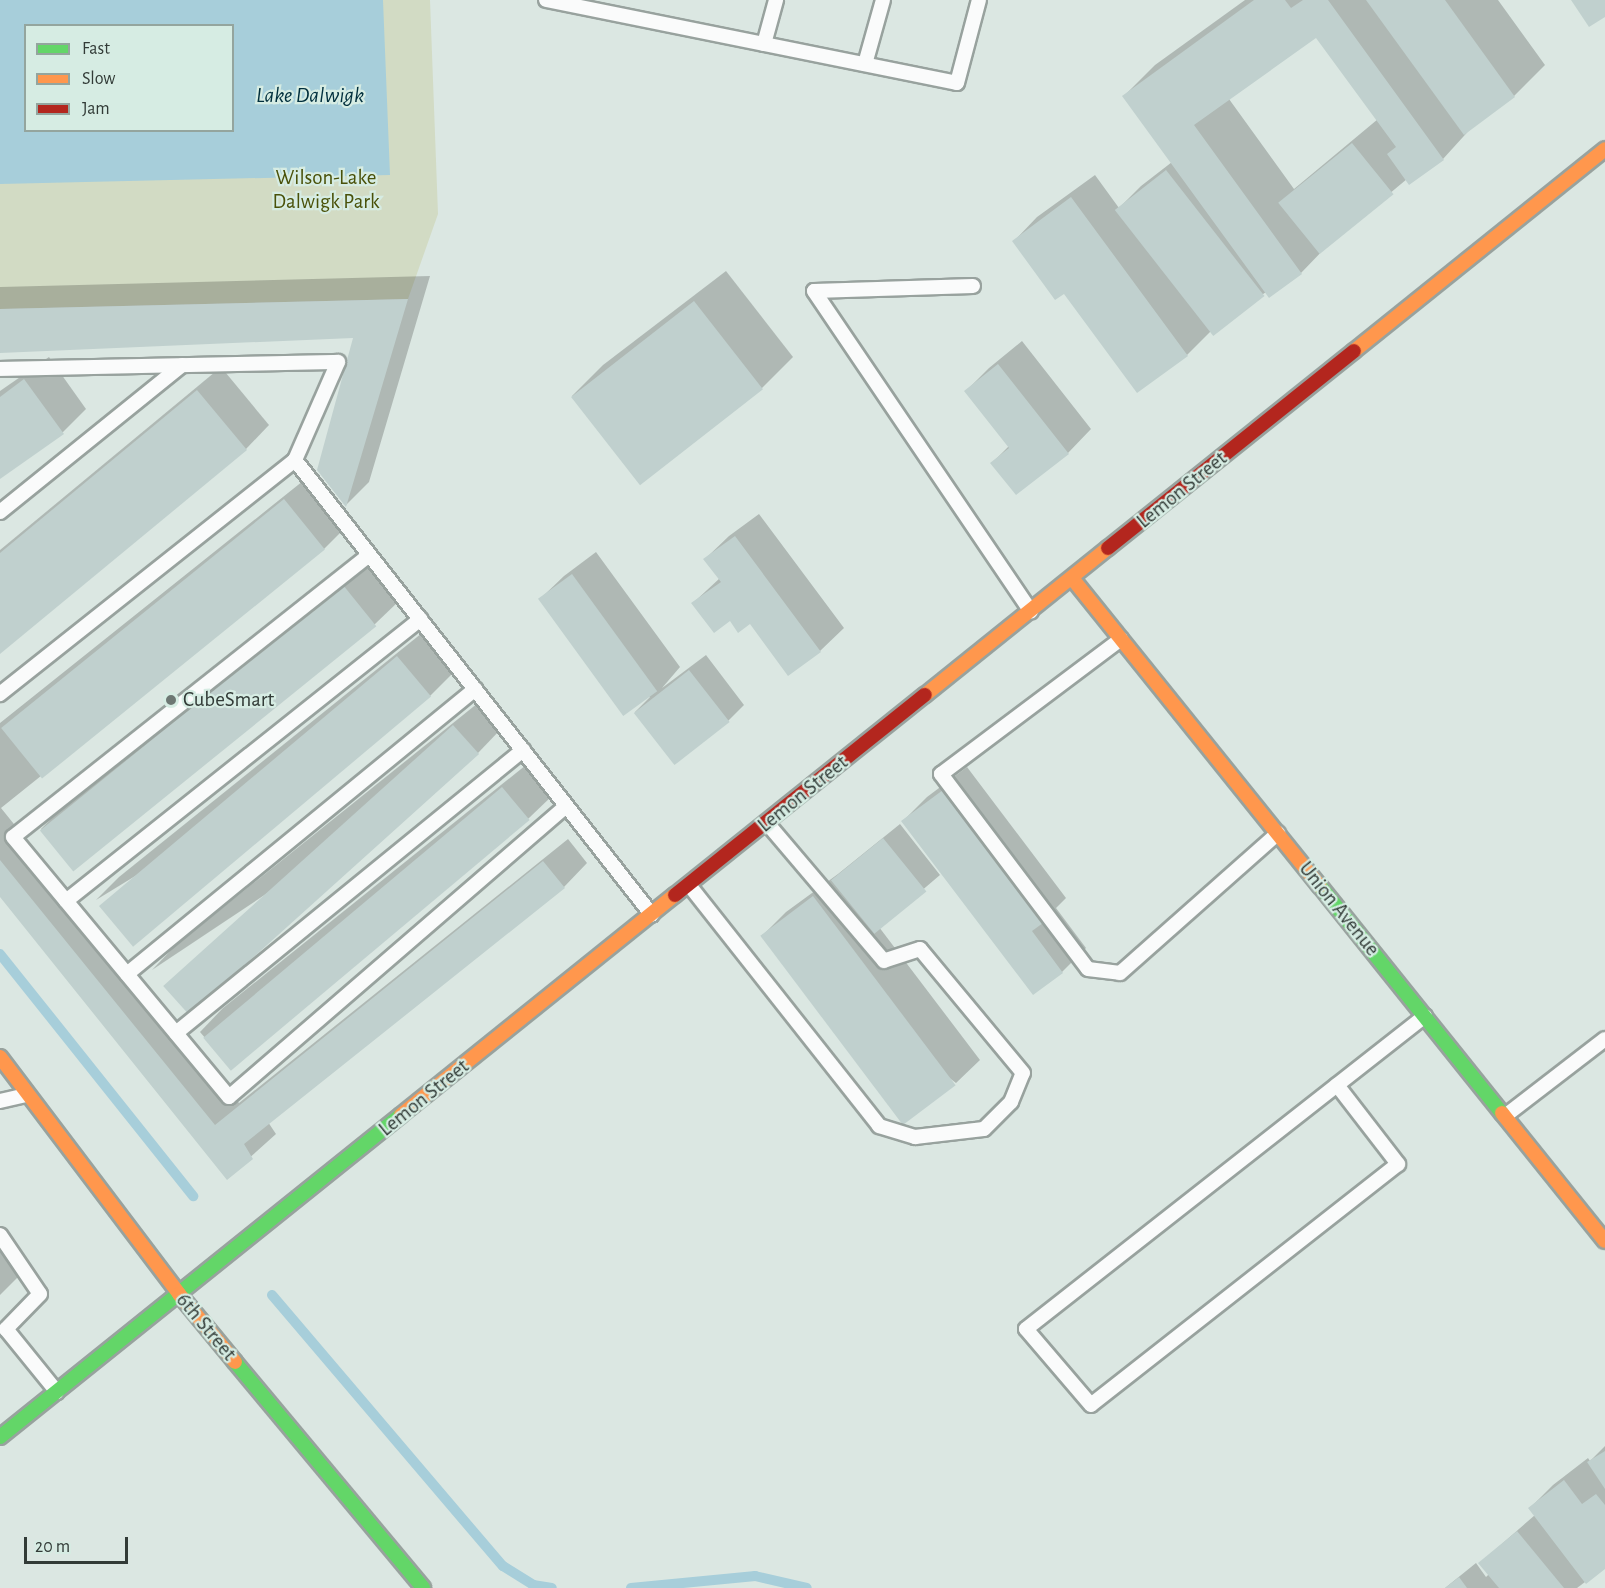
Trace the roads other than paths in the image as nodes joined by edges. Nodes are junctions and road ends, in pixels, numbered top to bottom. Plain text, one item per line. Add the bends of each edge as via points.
1 (546, 0) edge
2 (621, 0) edge
3 (776, 0) edge
4 (883, 0) edge
5 (979, 0) edge
6 (618, 14) junction
7 (764, 44) junction
8 (866, 64) junction
9 (1605, 149) edge
10 (973, 286) dead end
11 (182, 365) junction
12 (0, 369) edge
13 (295, 460) junction
14 (0, 512) edge
15 (369, 555) junction
16 (1072, 578) junction
17 (1031, 611) junction
18 (420, 619) junction
19 (1121, 638) junction
20 (475, 690) junction
21 (0, 694) edge
22 (523, 750) junction
23 (566, 806) junction
24 (767, 823) junction
25 (1278, 833) junction
26 (689, 885) junction
27 (66, 902) junction
28 (652, 915) junction
29 (127, 974) junction
30 (1425, 1016) junction
31 (176, 1033) junction
32 (1605, 1039) edge
33 (0, 1058) edge
34 (1337, 1085) junction
35 (28, 1095) junction
36 (0, 1101) edge
37 (1505, 1116) junction
38 (0, 1235) edge
39 (1605, 1241) edge
40 (179, 1294) junction
41 (57, 1392) junction
42 (0, 1437) edge
43 (423, 1588) edge

1 - 6 lane
2 - 6 lane
3 - 7 lane
4 - 8 lane
5 - 8 lane via 957,83
6 - 7 lane
7 - 8 lane
9 - 16 street, Lemon Street
10 - 17 lane via 814,291
11 - 12 lane
11 - 13 lane via 338,362
11 - 14 lane
13 - 15 lane
13 - 21 lane
15 - 18 lane
15 - 27 lane via 13,837
16 - 17 street, Lemon Street
16 - 19 street, Union Avenue
17 - 24 street, Lemon Street
18 - 20 lane
18 - 27 lane
19 - 25 street, Union Avenue
19 - 25 lane via 941,774 1088,969 1120,973
20 - 22 lane
20 - 29 lane
22 - 23 lane
22 - 31 lane
23 - 28 lane
23 - 31 lane via 229,1097
24 - 26 street, Lemon Street
24 - 26 lane via 884,961 920,949 1023,1073 1011,1102 984,1129 915,1137 879,1126
25 - 30 street, Union Avenue
26 - 28 street, Lemon Street
27 - 29 lane
28 - 40 street, Lemon Street
29 - 31 lane
30 - 34 lane
30 - 37 street, Union Avenue
32 - 37 lane
33 - 35 street, 6th Street
34 - 34 lane via 1026,1329 1091,1405 1398,1164
35 - 36 lane
35 - 40 street, 6th Street
37 - 39 street, Union Avenue
38 - 41 lane via 40,1294 6,1329
40 - 41 street, Lemon Street
40 - 43 street, 6th Street
41 - 42 street, Lemon Street

